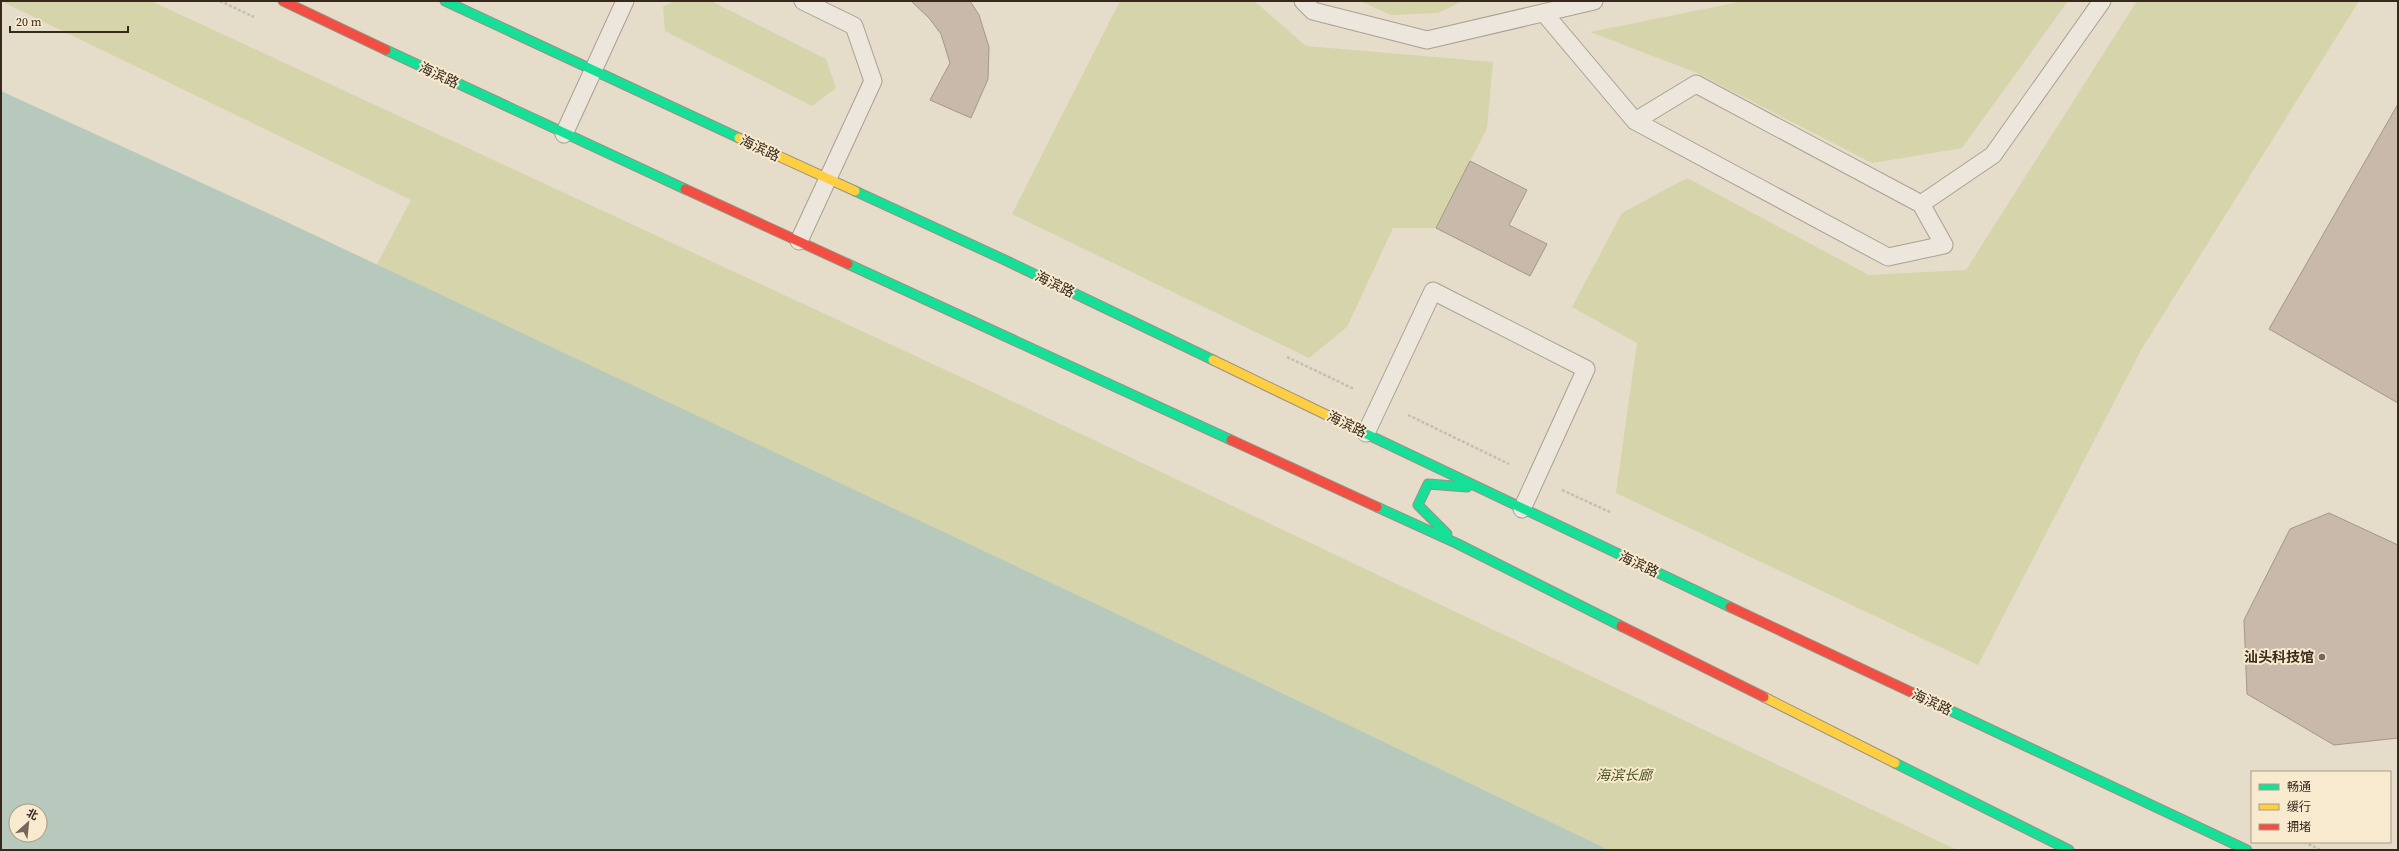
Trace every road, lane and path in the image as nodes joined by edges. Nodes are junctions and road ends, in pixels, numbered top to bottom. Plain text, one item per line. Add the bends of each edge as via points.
1 (283, 1) edge
2 (445, 1) edge
3 (625, 1) edge
4 (804, 1) edge
5 (1303, 1) edge
6 (1594, 1) edge
7 (2102, 1) edge
8 (1544, 13) junction
9 (592, 71) junction
10 (1635, 121) junction
11 (564, 134) junction
12 (827, 179) junction
13 (1921, 204) junction
14 (799, 242) junction
15 (1366, 433) junction
16 (1385, 442) junction
17 (1406, 463) dead end
18 (1478, 488) junction
19 (1356, 498) junction
20 (1387, 501) dead end
21 (1522, 509) junction
22 (1458, 544) junction
23 (2306, 843) edge
24 (2069, 850) edge
25 (2247, 850) edge
26 (2321, 850) edge

1 - 11 main road, 海滨路
2 - 9 main road, 海滨路
3 - 9 lane
4 - 12 lane via 854,26 874,81
5 - 8 lane via 1313,11 1427,40
6 - 8 lane
7 - 13 lane via 1993,155
8 - 10 lane
9 - 11 lane
9 - 12 main road, 海滨路
10 - 13 lane via 1696,84
10 - 13 lane via 1888,257 1944,245
11 - 14 main road, 海滨路
12 - 14 lane
12 - 15 main road, 海滨路 via 1007,261
14 - 19 main road, 海滨路
15 - 16 main road, 海滨路
15 - 21 lane via 1433,291 1586,369
16 - 17 main road
16 - 18 main road, 海滨路
18 - 21 main road, 海滨路
18 - 22 main road via 1425,482 1414,504
19 - 20 main road
19 - 22 main road, 海滨路
21 - 25 main road, 海滨路
22 - 24 main road, 海滨路
23 - 26 path

